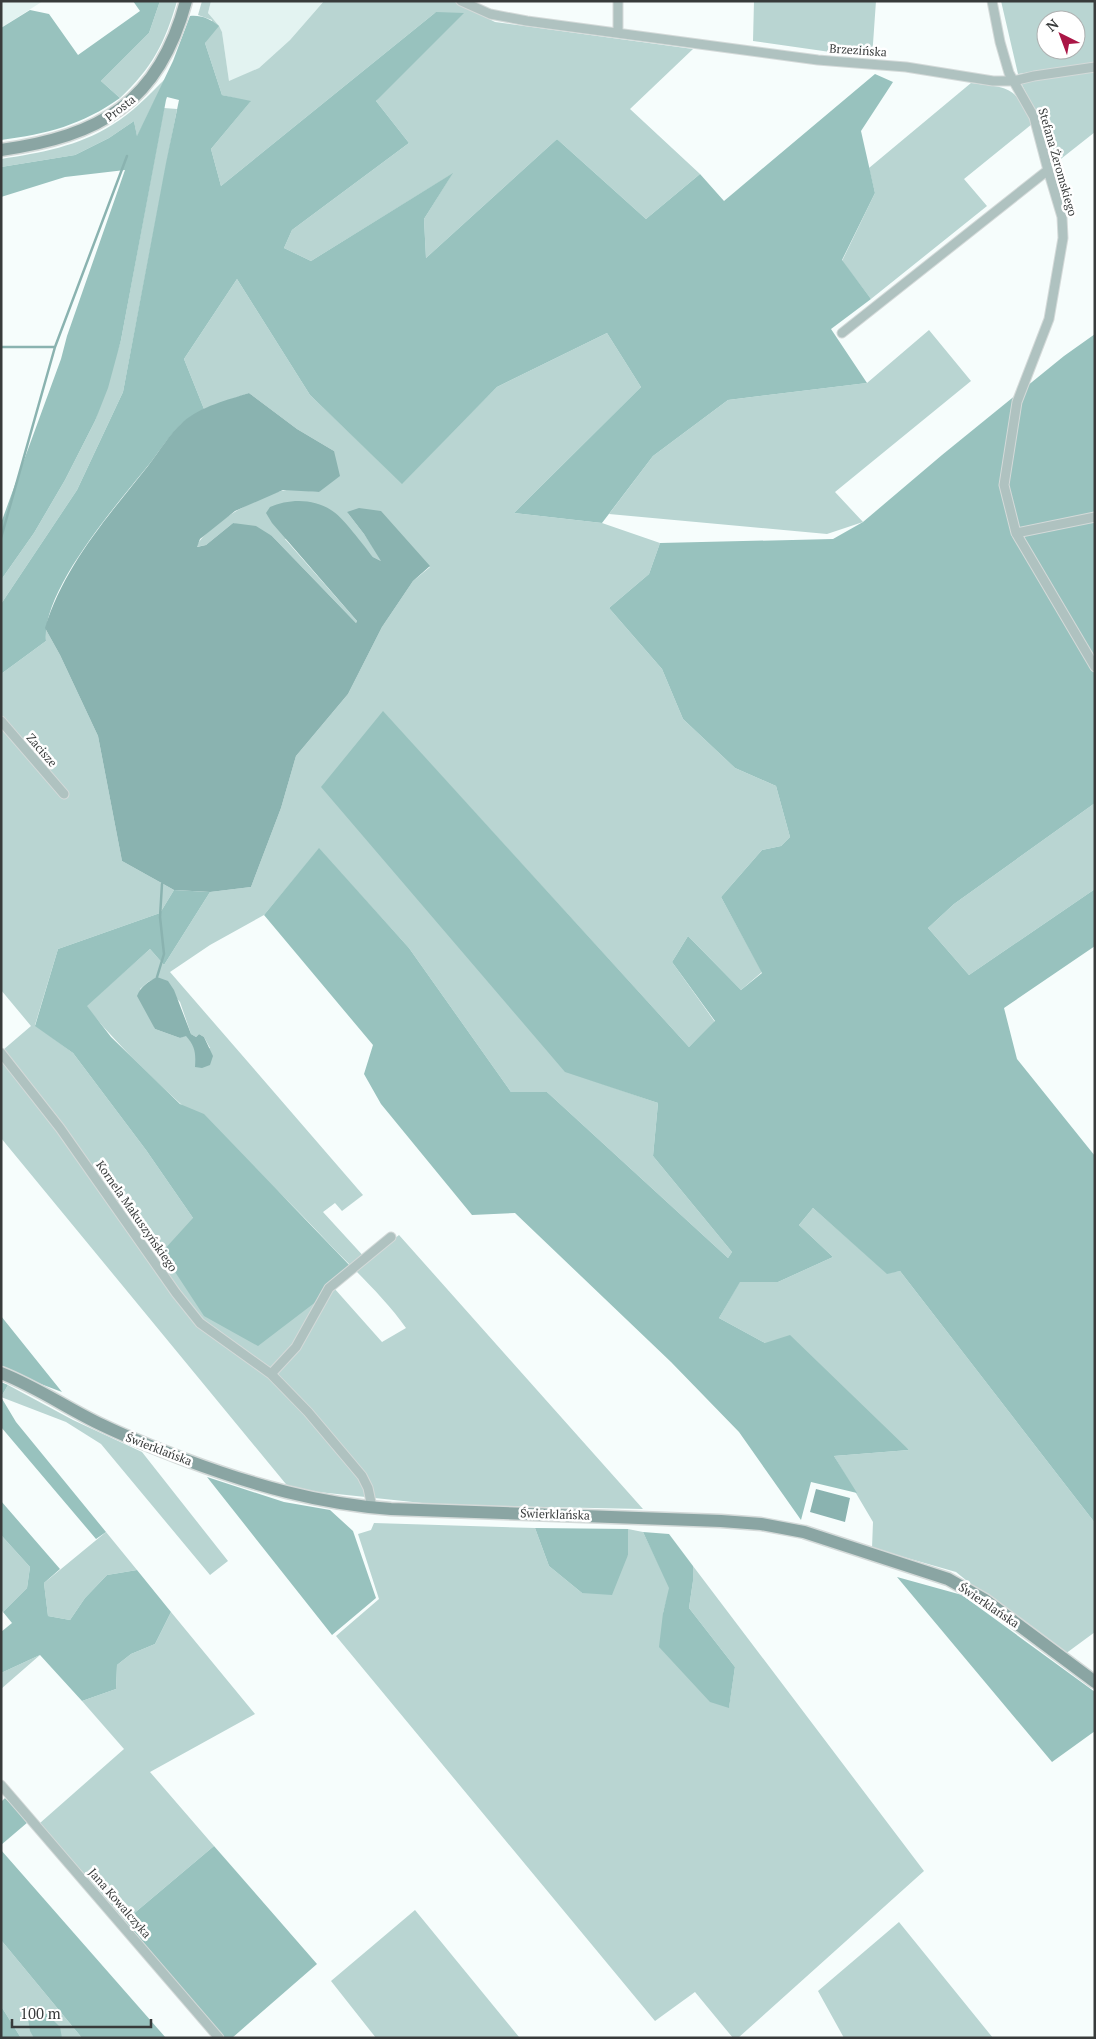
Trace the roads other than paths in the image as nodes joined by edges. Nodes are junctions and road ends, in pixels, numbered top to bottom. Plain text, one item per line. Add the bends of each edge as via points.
1 (186, 1) edge
2 (461, 1) edge
3 (618, 1) edge
4 (992, 1) edge
5 (618, 33) junction
6 (1095, 67) edge
7 (1013, 81) junction
8 (1, 150) edge
9 (1048, 170) junction
10 (842, 334) dead end
11 (1095, 517) edge
12 (1016, 533) junction
13 (1095, 666) edge
14 (1, 721) edge
15 (64, 794) dead end
16 (1, 1053) edge
17 (392, 1237) dead end
18 (1, 1373) edge
19 (271, 1374) junction
20 (372, 1507) junction
21 (1095, 1682) edge
22 (1, 1785) edge
23 (219, 2038) edge

1 - 8 street, Prosta via 175,36 159,67 121,108 94,126 72,135
2 - 5 street, Brzezińska via 500,16
3 - 5 street
4 - 7 street, Stefana Żeromskiego via 1000,42
5 - 7 street, Brzezińska via 818,60
6 - 7 street, Brzezińska
7 - 9 street, Stefana Żeromskiego via 1034,117
9 - 10 street
9 - 12 street, Stefana Żeromskiego via 1062,217 1063,238 1049,319 1017,402 1004,485
11 - 12 street
12 - 13 street, Stefana Żeromskiego
14 - 15 street, Zacisze
16 - 19 street, Kornela Makuszyńskiego via 60,1128 200,1323
17 - 19 street via 329,1288 296,1347
18 - 20 street, Świerklańska via 126,1436 226,1475 292,1495
19 - 20 street, Kornela Makuszyńskiego via 362,1476
20 - 21 street, Świerklańska via 721,1521 794,1530 956,1583 985,1600
22 - 23 street, Jana Kowalczyka

